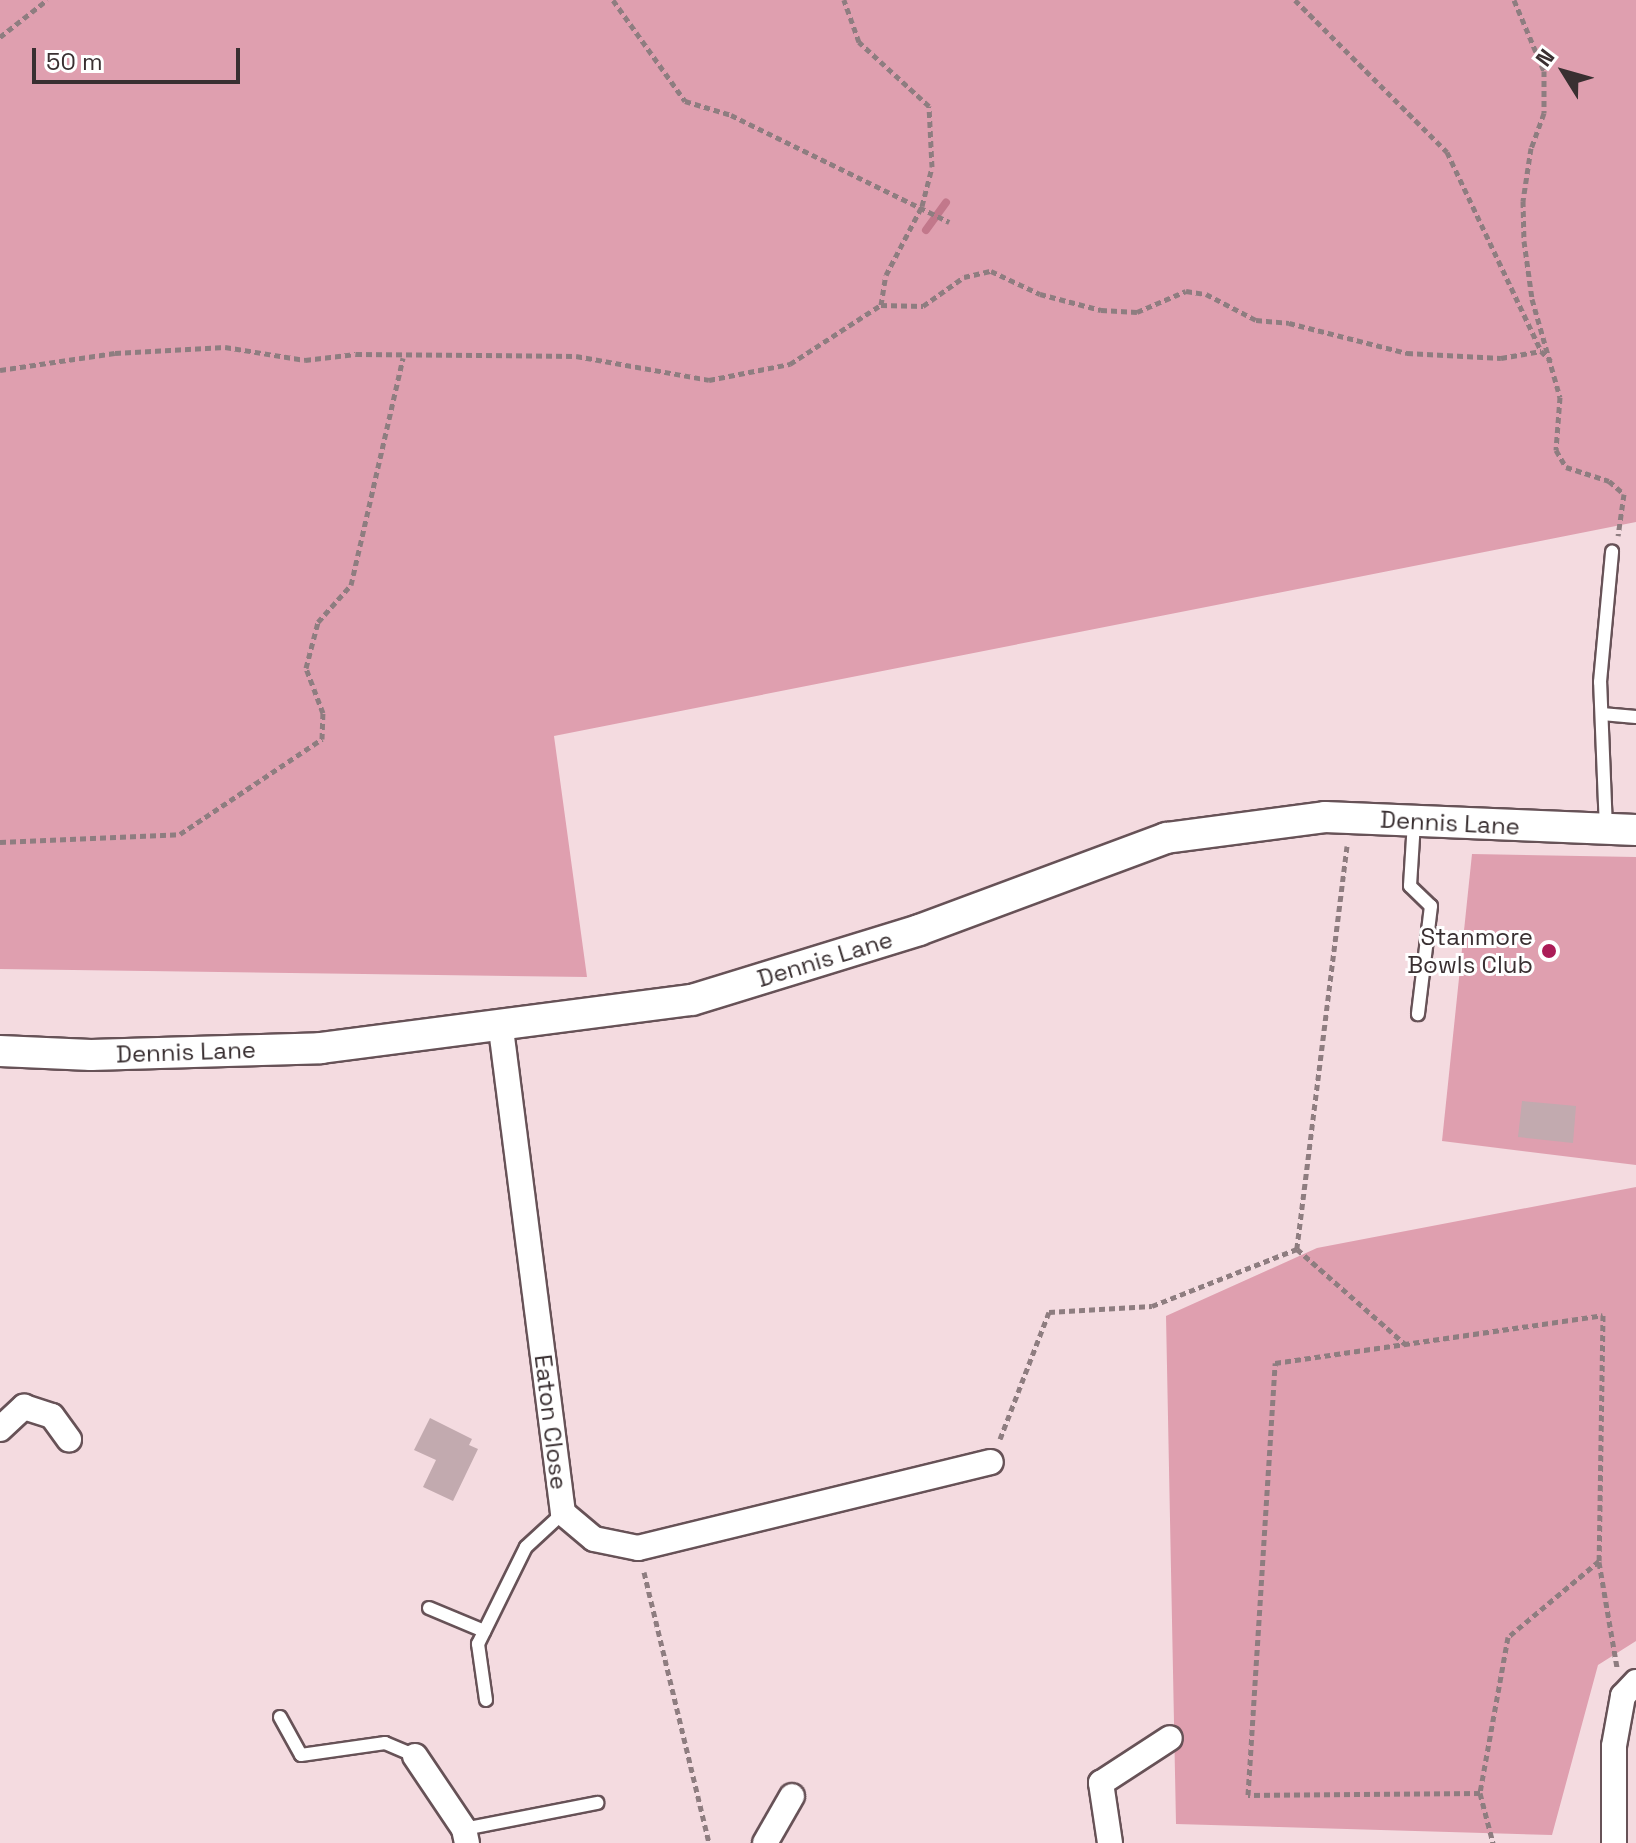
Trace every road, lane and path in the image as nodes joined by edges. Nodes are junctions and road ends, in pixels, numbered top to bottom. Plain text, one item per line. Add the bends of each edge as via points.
1 (47, 0) edge
2 (613, 0) edge
3 (844, 0) edge
4 (1295, 0) edge
5 (1514, 0) edge
6 (0, 37) edge
7 (922, 206) junction
8 (949, 222) dead end
9 (881, 305) junction
10 (1541, 351) junction
11 (403, 358) junction
12 (1551, 361) junction
13 (0, 370) edge
14 (1612, 552) joint
15 (1602, 714) junction
16 (1636, 717) edge
17 (1350, 819) junction
18 (1414, 822) junction
19 (1606, 830) junction
20 (1636, 830) edge
21 (0, 842) edge
22 (1418, 1014) dead end
23 (501, 1029) junction
24 (0, 1051) edge
25 (1297, 1249) junction
26 (1405, 1344) junction
27 (0, 1429) edge
28 (69, 1439) dead end
29 (991, 1462) joint
30 (563, 1513) junction
31 (638, 1548) junction
32 (1599, 1561) junction
33 (429, 1608) dead end
34 (484, 1631) junction
35 (1630, 1689) edge
36 (486, 1700) dead end
37 (280, 1717) dead end
38 (1170, 1738) dead end
39 (415, 1756) joint
40 (1480, 1793) junction
41 (792, 1796) dead end
42 (597, 1803) dead end
43 (466, 1836) edge
44 (709, 1843) edge
45 (765, 1843) edge
46 (1110, 1843) edge
47 (1493, 1843) edge
48 (1614, 1843) edge

1 - 6 path
2 - 7 path via 685,101 731,115
3 - 7 path via 859,42 929,106 932,167
4 - 10 path via 1447,152
5 - 12 path via 1544,71 1544,113 1531,148 1523,201 1532,299
7 - 8 path
7 - 9 path via 886,275
9 - 10 path via 923,306 964,277 991,271 1040,294 1101,310 1137,312 1186,291 1206,294 1256,320 1289,323 1407,353 1501,358
9 - 11 path via 790,364 709,380 576,356
10 - 12 path
11 - 13 path via 356,354 305,360 225,347 181,348
11 - 21 path via 351,585 318,622 306,668 323,713 322,739 180,834
12 - 14 path via 1560,397 1556,450 1566,467 1609,481 1624,494
14 - 15 lane
15 - 16 lane
15 - 19 lane
17 - 18 street, Dennis Lane
17 - 23 street, Dennis Lane via 1325,817 1166,838 919,930 692,1000
17 - 25 path
18 - 19 street, Dennis Lane
18 - 22 lane via 1410,886 1431,906
19 - 20 street, Dennis Lane
23 - 24 street, Dennis Lane via 321,1048 91,1055
23 - 30 street, Eaton Close
25 - 26 path
25 - 29 path via 1152,1306 1049,1312
26 - 32 path via 1603,1315
26 - 40 path via 1275,1363 1248,1795
27 - 28 street via 24,1407 52,1416
29 - 31 street, Eaton Close
30 - 31 street, Eaton Close via 594,1539
30 - 34 lane via 526,1547
31 - 44 path
32 - 35 path
32 - 40 path via 1508,1637
33 - 34 lane
34 - 36 lane via 478,1644
35 - 48 street via 1614,1746
37 - 39 lane via 301,1755 385,1743
38 - 46 street via 1101,1783
39 - 43 street
40 - 47 path
41 - 45 street
42 - 43 lane

